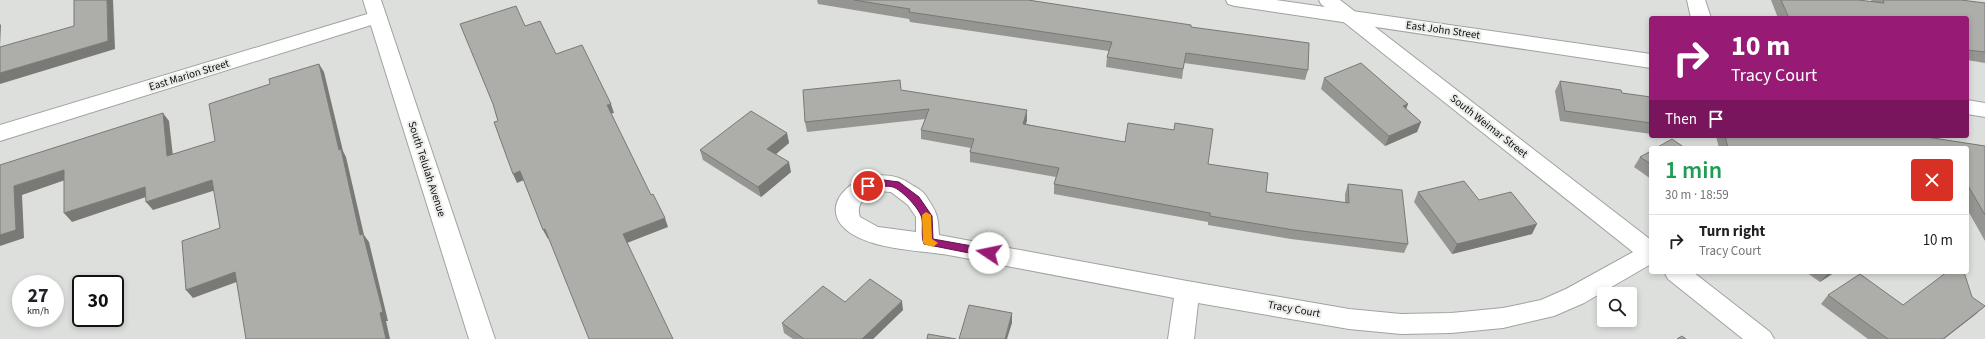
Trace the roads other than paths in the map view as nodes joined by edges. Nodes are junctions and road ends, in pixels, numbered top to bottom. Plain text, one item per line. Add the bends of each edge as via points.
1 (1235, 0) edge
2 (1328, 0) edge
3 (1696, 0) edge
4 (375, 8) edge
5 (1700, 16) edge
6 (1349, 17) junction
7 (1649, 61) edge
8 (1969, 107) edge
9 (1985, 110) edge
10 (0, 133) edge
11 (928, 242) dead end
12 (1649, 251) edge
13 (1649, 254) edge
14 (1679, 274) edge
15 (1187, 291) junction
16 (482, 339) edge
17 (1182, 339) edge
18 (1761, 339) edge

1 - 6 street, East John Street
2 - 6 street, South Weimar Street
3 - 5 street
4 - 10 street, East Marion Street
4 - 16 street, South Telulah Avenue
6 - 7 street, East John Street
6 - 12 street, South Weimar Street
8 - 9 street
11 - 15 street, Tracy Court
13 - 15 street, Tracy Court via 1582,292 1544,309 1503,318 1451,323 1401,324 1349,318
14 - 18 street
15 - 17 street

